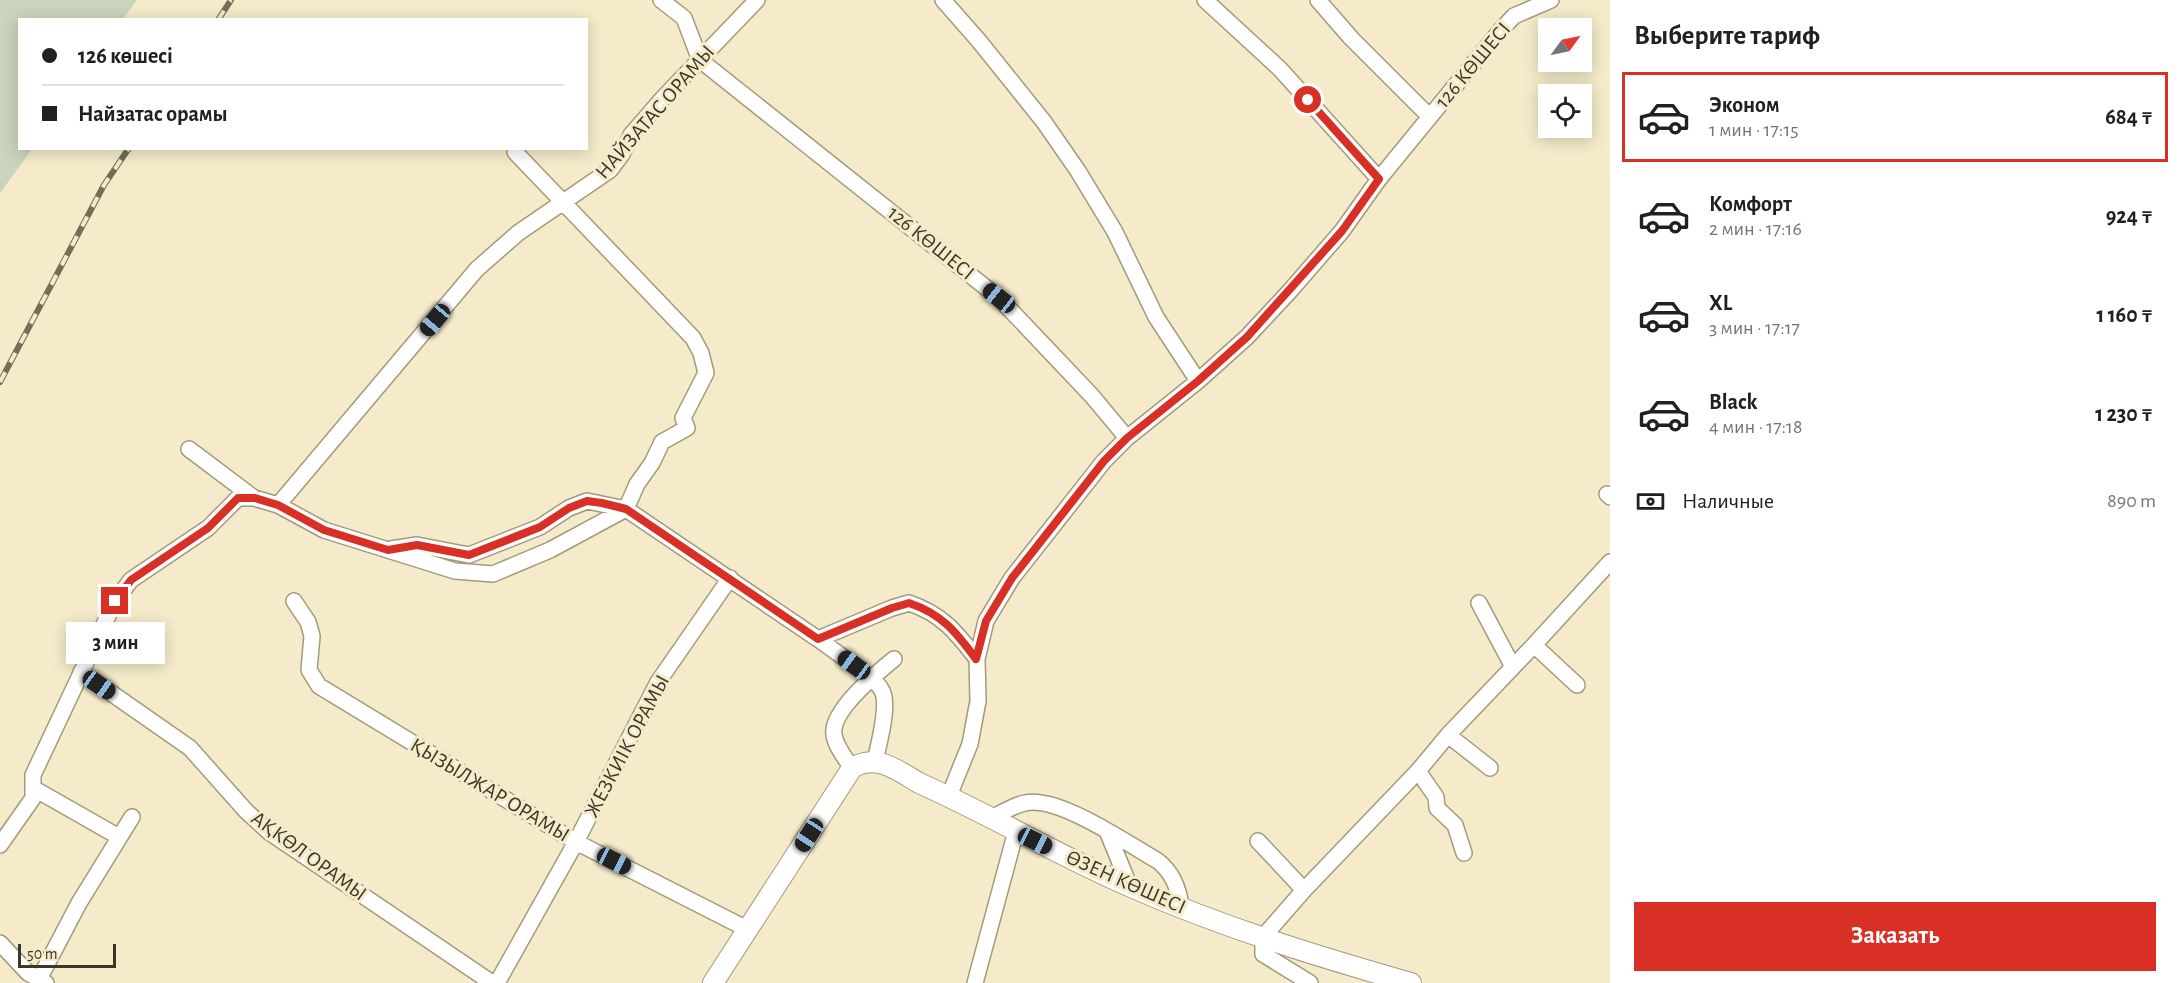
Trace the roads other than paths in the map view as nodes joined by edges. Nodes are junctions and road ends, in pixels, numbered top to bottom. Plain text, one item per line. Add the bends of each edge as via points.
1 (661, 0) edge
2 (757, 0) edge
3 (943, 0) edge
4 (1205, 0) edge
5 (1318, 0) edge
6 (1551, 0) edge
7 (1526, 5) edge
8 (700, 60) junction
9 (1429, 116) junction
10 (515, 152) dead end
11 (1379, 179) junction
12 (564, 203) junction
13 (1198, 381) junction
14 (1127, 438) junction
15 (189, 449) dead end
16 (255, 498) junction
17 (278, 505) junction
18 (626, 509) junction
19 (388, 550) junction
20 (1610, 562) edge
21 (730, 578) junction
22 (294, 601) dead end
23 (1479, 603) dead end
24 (818, 639) junction
25 (1534, 645) junction
26 (894, 659) dead end
27 (976, 659) junction
28 (854, 665) dead end
29 (1513, 667) junction
30 (81, 672) junction
31 (871, 678) junction
32 (1576, 686) dead end
33 (1448, 735) junction
34 (863, 764) junction
35 (1490, 768) dead end
36 (1418, 771) junction
37 (33, 788) junction
38 (948, 796) junction
39 (132, 817) dead end
40 (992, 818) junction
41 (1016, 831) junction
42 (1107, 831) junction
43 (119, 837) junction
44 (1258, 841) dead end
45 (576, 842) junction
46 (0, 845) edge
47 (1464, 853) dead end
48 (1130, 887) junction
49 (1304, 890) junction
50 (1181, 907) junction
51 (747, 929) junction
52 (1263, 937) junction
53 (0, 943) edge
54 (41, 982) edge
55 (492, 983) edge
56 (497, 983) edge
57 (713, 983) edge
58 (975, 983) edge
59 (1310, 983) edge
60 (1411, 983) edge

1 - 8 street via 684,18
2 - 8 street, НАЙЗАТАС ОРАМЫ
3 - 13 street via 1037,113 1078,171 1115,232 1156,317
4 - 11 street via 1280,69
5 - 9 street, 126 КӨШЕСІ
6 - 7 street, 126 КӨШЕСІ
7 - 9 street, 126 КӨШЕСІ
8 - 12 street, НАЙЗАТАС ОРАМЫ via 631,135 610,170
8 - 14 street, 126 КӨШЕСІ via 999,298
9 - 11 street, 126 КӨШЕСІ
10 - 12 street
11 - 13 street, 126 КӨШЕСІ via 1342,231 1289,292
12 - 17 street, НАЙЗАТАС ОРАМЫ via 518,233 477,270
12 - 18 street via 693,338 706,373 683,418 687,428 662,442
13 - 14 street, 126 КӨШЕСІ
14 - 27 street via 1104,461 1012,578 986,621
15 - 16 street
16 - 17 street
16 - 30 street via 238,498 208,528 131,580 115,601
17 - 19 street via 324,530
18 - 19 street via 587,501 540,527 469,555 417,545
18 - 19 street via 494,574 456,571
18 - 21 street
20 - 25 street
21 - 24 street
21 - 45 street, ЖЕЗКИІК ОРАМЫ via 658,682
22 - 45 street, ҚЫЗЫЛЖАР ОРАМЫ via 308,622 312,636 309,670 320,686
23 - 29 street
24 - 27 street via 909,603 939,616
24 - 28 street
25 - 29 street
25 - 32 street
26 - 31 street
27 - 38 street via 978,701 970,744
29 - 33 street
30 - 37 street via 33,775
30 - 55 street, АҚКӨЛ ОРАМЫ via 190,748 269,832
31 - 34 street via 881,689 885,710
31 - 34 street via 837,717 833,729 837,745
33 - 35 street
33 - 36 street
34 - 38 main road, ӨЗЕН КӨШЕСІ via 890,766
34 - 51 main road
36 - 47 street via 1436,797 1437,808 1455,825
36 - 49 street
37 - 43 street
37 - 46 street via 33,798
38 - 40 main road, ӨЗЕН КӨШЕСІ
39 - 43 street
40 - 41 main road, ӨЗЕН КӨШЕСІ
40 - 42 street via 1025,803 1042,801
41 - 48 main road, ӨЗЕН КӨШЕСІ
41 - 58 street
42 - 48 street
42 - 50 street via 1168,869
43 - 54 street via 79,903
44 - 49 street
45 - 51 street, ҚЫЗЫЛЖАР ОРАМЫ
45 - 56 street, ЖЕЗКИІК ОРАМЫ
48 - 50 main road, ӨЗЕН КӨШЕСІ
49 - 52 street
50 - 52 main road, ӨЗЕН КӨШЕСІ
51 - 57 main road
52 - 59 street via 1263,954
52 - 60 main road, ӨЗЕН КӨШЕСІ
53 - 54 street

